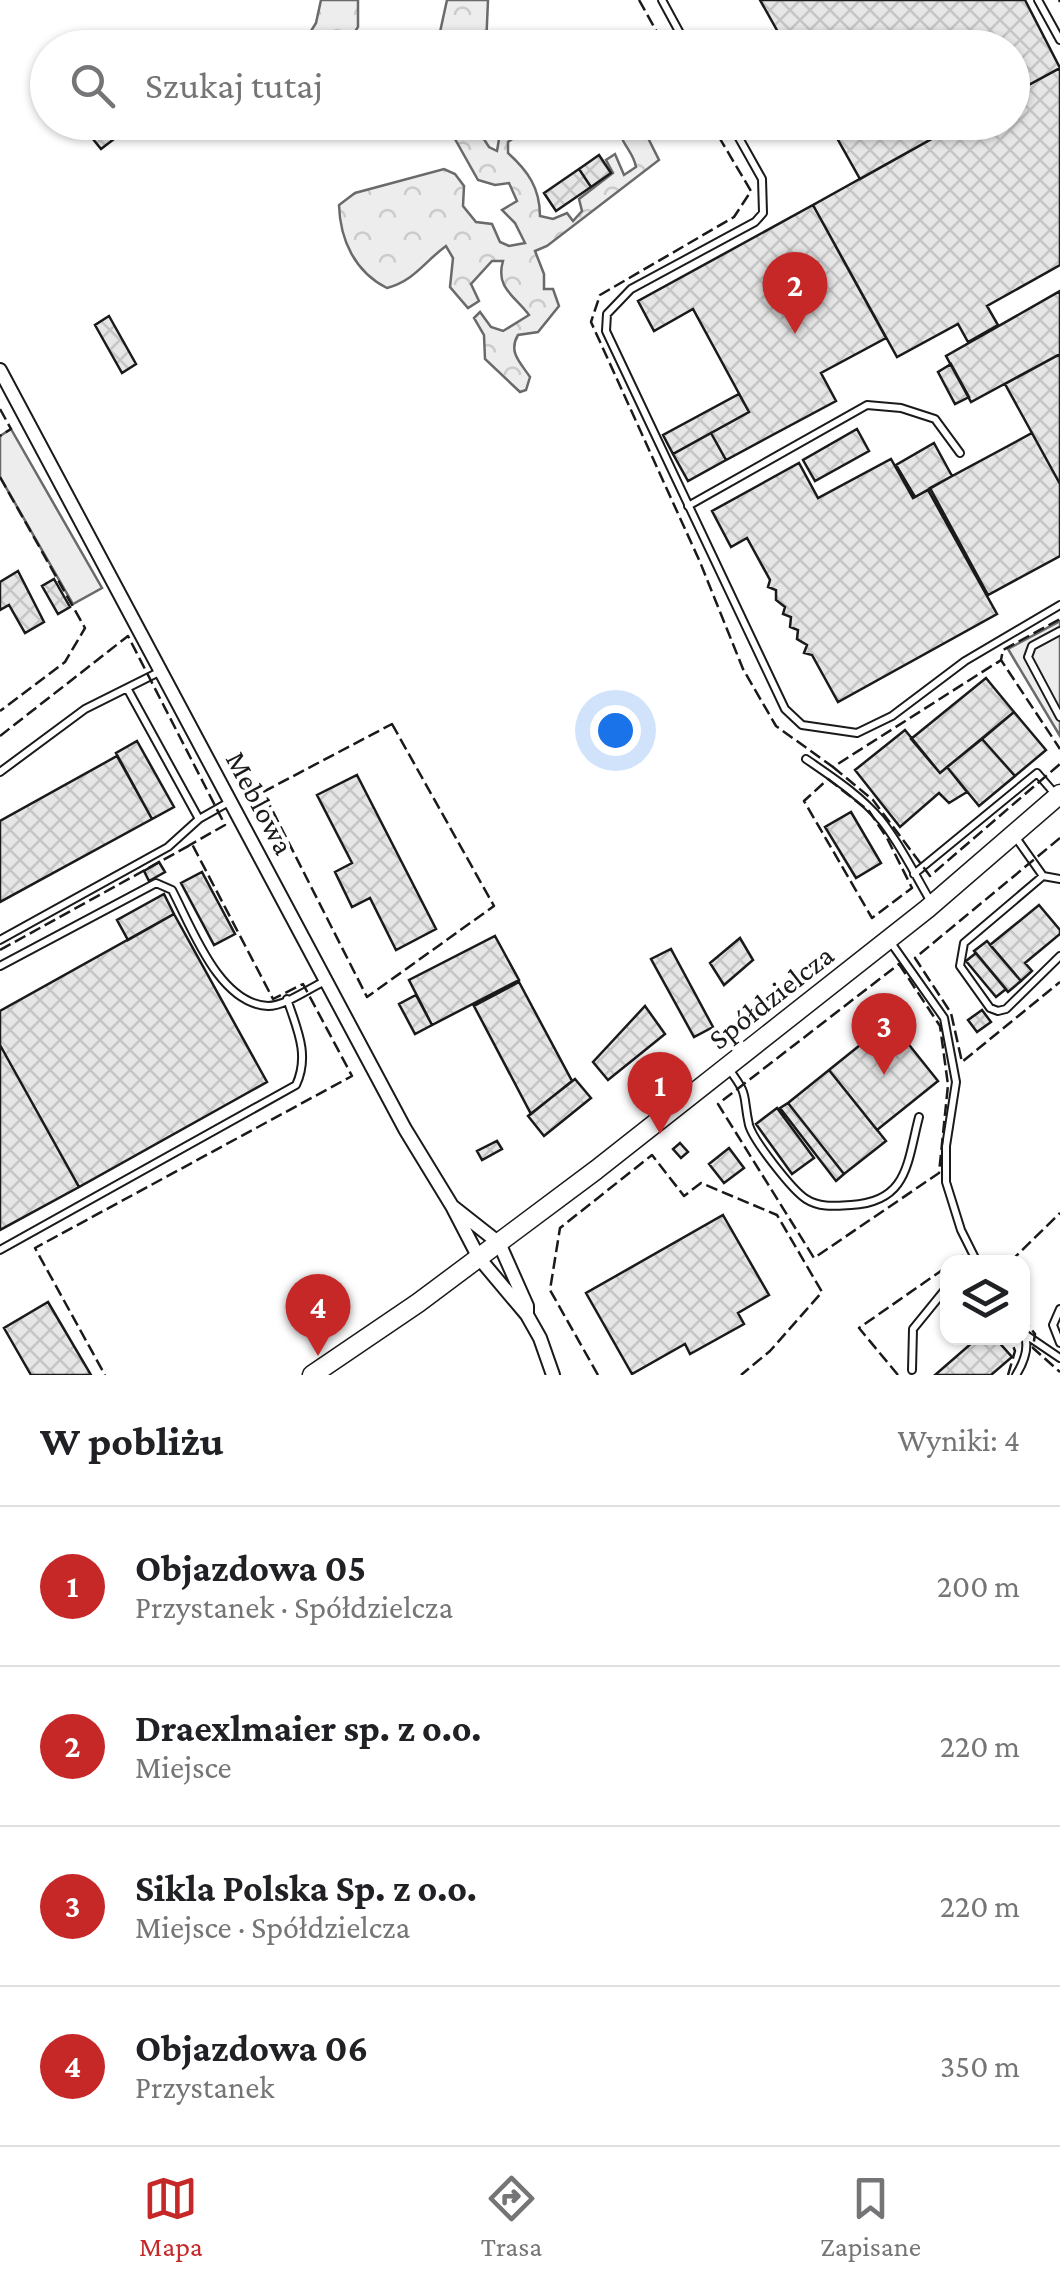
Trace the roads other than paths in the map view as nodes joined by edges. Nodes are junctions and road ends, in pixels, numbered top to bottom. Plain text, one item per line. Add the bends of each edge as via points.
1 (662, 0) edge
2 (1038, 0) edge
3 (678, 30) edge
4 (1060, 40) edge
5 (740, 140) edge
6 (0, 370) edge
7 (960, 453) dead end
8 (688, 506) junction
9 (1060, 605) edge
10 (1060, 631) edge
11 (161, 671) junction
12 (127, 688) junction
13 (1060, 717) edge
14 (806, 759) dead end
15 (0, 772) edge
16 (1059, 797) edge
17 (230, 801) junction
18 (199, 818) junction
19 (1013, 834) junction
20 (914, 874) junction
21 (1043, 876) junction
22 (1060, 879) edge
23 (932, 904) junction
24 (888, 939) junction
25 (0, 940) edge
26 (1060, 956) edge
27 (0, 966) edge
28 (326, 980) junction
29 (287, 999) junction
30 (727, 1067) junction
31 (920, 1117) dead end
32 (452, 1206) junction
33 (499, 1243) junction
34 (0, 1250) edge
35 (971, 1255) edge
36 (479, 1258) junction
37 (940, 1296) edge
38 (1060, 1309) edge
39 (527, 1314) junction
40 (1030, 1337) edge
41 (1060, 1343) edge
42 (1025, 1345) edge
43 (1060, 1358) edge
44 (912, 1370) dead end
45 (312, 1375) edge
46 (553, 1375) edge
47 (1016, 1375) edge

1 - 3 lane
2 - 4 lane
5 - 8 lane via 762,179 763,213 630,289 607,314 610,341
6 - 11 street, Meblowa
7 - 8 lane via 936,419 866,404
8 - 9 lane via 784,709 802,725 857,733
10 - 13 lane via 1029,649 1028,657
11 - 12 lane
11 - 17 street, Meblowa
12 - 15 lane via 86,709
12 - 18 lane
14 - 20 lane via 878,816
16 - 19 street, Spółdzielcza
16 - 20 lane via 1037,772
17 - 18 lane
17 - 28 street, Meblowa
18 - 25 lane via 168,847
19 - 21 lane
19 - 23 street, Spółdzielcza
20 - 23 lane
21 - 22 lane
21 - 26 lane via 964,943 960,966 998,1012
23 - 24 street, Spółdzielcza
24 - 30 street, Spółdzielcza
24 - 35 lane via 944,1018 956,1082 946,1182
27 - 29 lane via 156,884 172,890 222,983 244,1000 271,1006
28 - 29 lane
28 - 32 street, Meblowa
29 - 34 lane via 304,1067 296,1085
30 - 31 lane via 746,1092 750,1128 790,1184 825,1206 872,1204 901,1184
30 - 33 street, Spółdzielcza
32 - 33 street
32 - 36 street, Meblowa
33 - 36 street, Spółdzielcza
33 - 39 street
36 - 39 street
36 - 45 street, Spółdzielcza
37 - 44 lane via 914,1329
38 - 41 lane via 1053,1324
39 - 46 street
40 - 43 lane
42 - 47 lane

